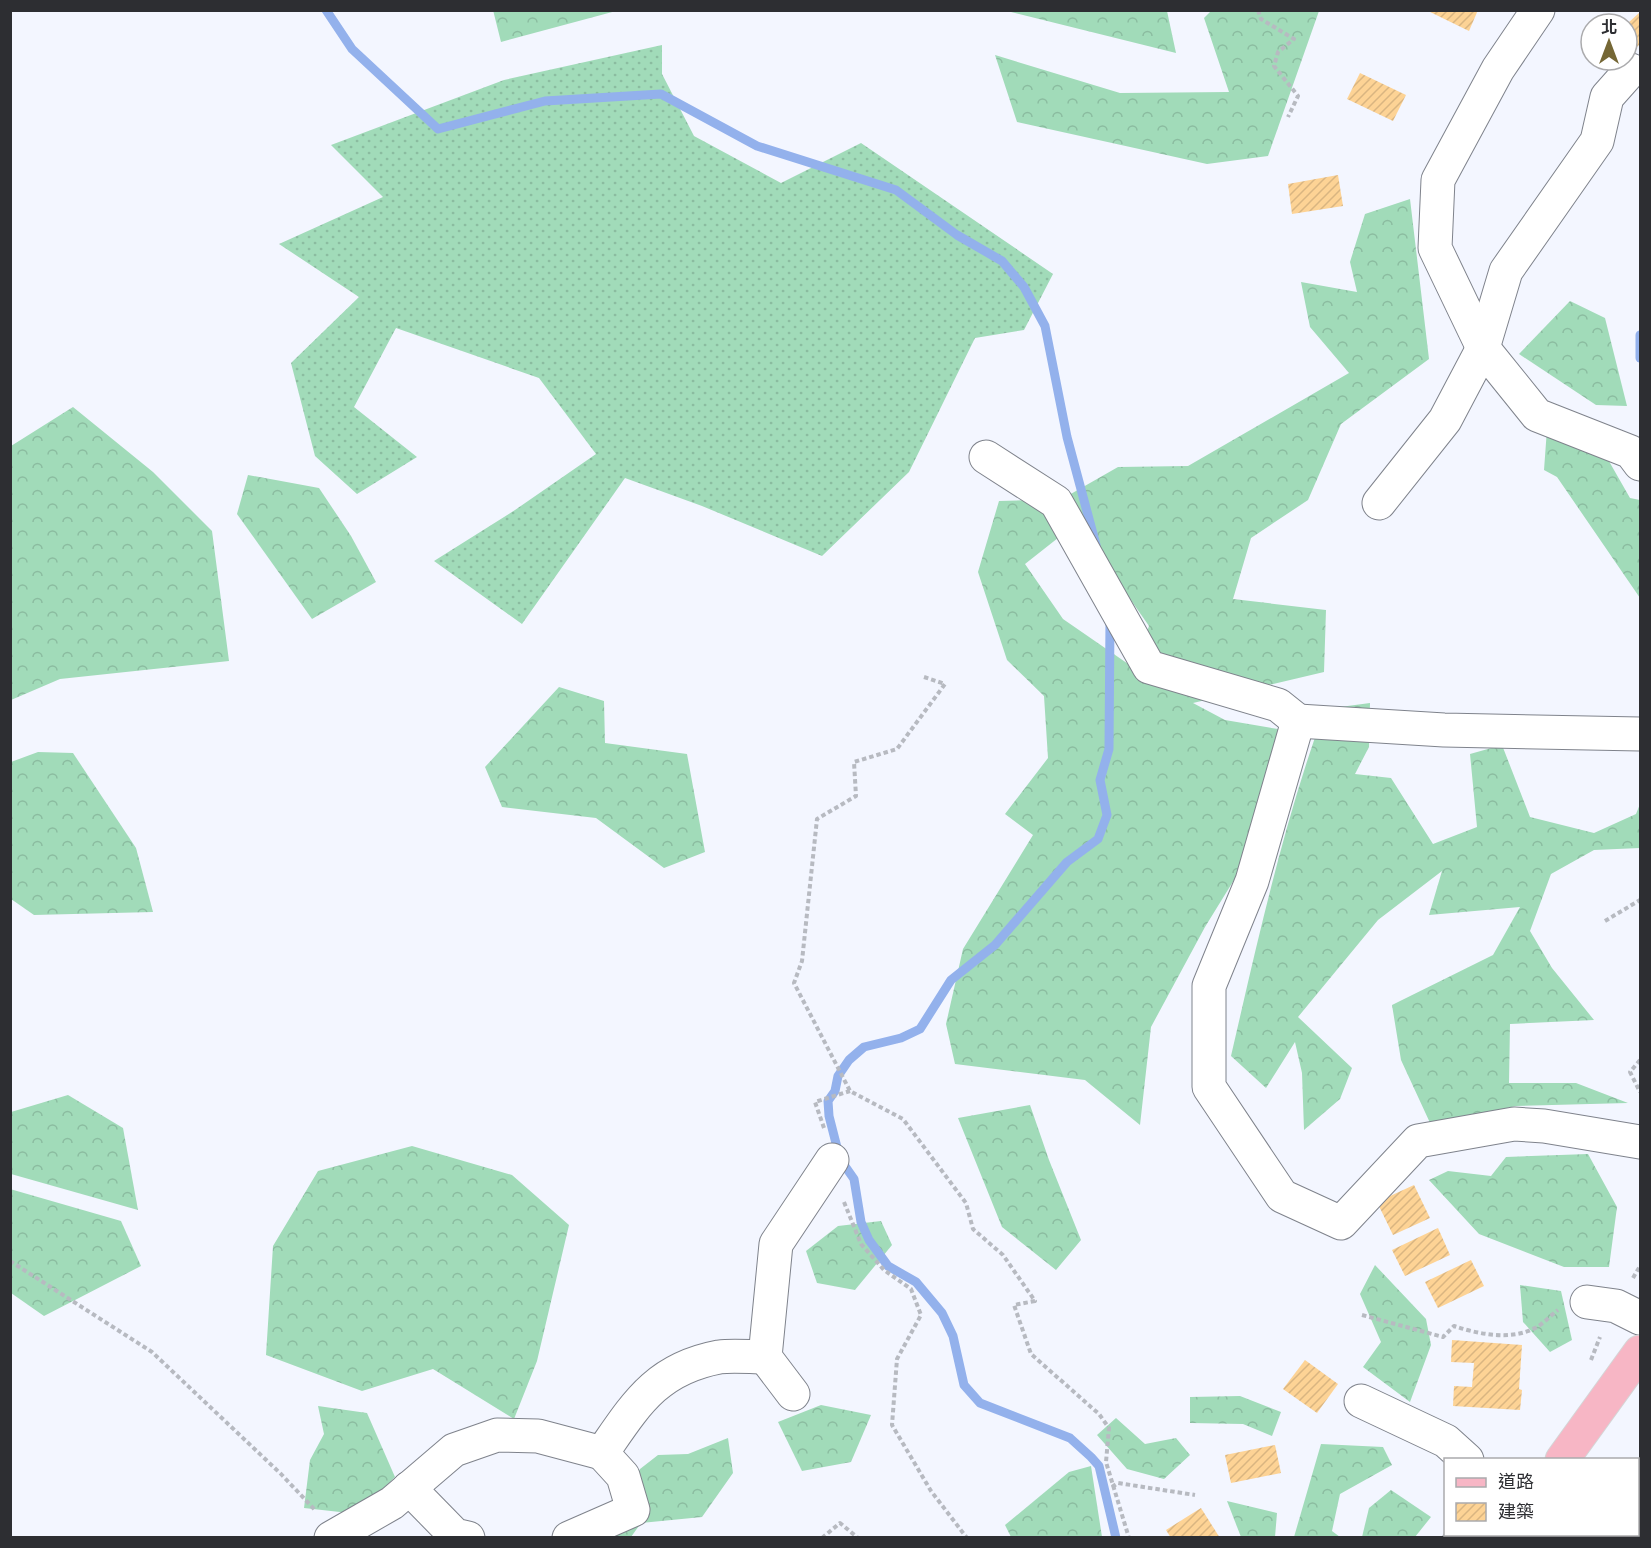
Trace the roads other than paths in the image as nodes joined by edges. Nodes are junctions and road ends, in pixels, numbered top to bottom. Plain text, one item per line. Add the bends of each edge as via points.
1 (1538, 10) edge
2 (1629, 72) edge
3 (1483, 348) junction
4 (986, 457) dead end
5 (1641, 464) edge
6 (1379, 503) dead end
7 (1298, 721) junction
8 (1641, 734) edge
9 (1641, 1142) edge
10 (832, 1160) road end
11 (1587, 1302) road end
12 (1641, 1318) edge
13 (1641, 1352) edge
14 (765, 1357) junction
15 (793, 1394) dead end
16 (1361, 1401) dead end
17 (602, 1453) junction
18 (1465, 1458) edge
19 (1563, 1458) edge
20 (409, 1488) junction
21 (335, 1536) edge
22 (468, 1538) edge
23 (569, 1538) edge

1 - 3 street via 1498,69 1438,180 1435,248
2 - 3 street via 1607,98 1597,141 1506,271
3 - 5 street via 1537,415 1631,452
3 - 6 street via 1444,420
4 - 7 street via 1056,502 1149,667 1278,705
7 - 8 street via 1444,730
7 - 9 street via 1252,881 1209,986 1209,1087 1282,1196 1341,1223 1418,1141 1514,1124
10 - 14 street via 776,1244
11 - 12 street via 1616,1305
13 - 19 main road
14 - 15 street
14 - 17 street via 719,1357 674,1371 651,1387
16 - 18 street via 1446,1441
17 - 20 street via 538,1436 496,1435 454,1450
17 - 23 street via 623,1476 633,1509
20 - 21 street via 392,1503
20 - 22 street via 455,1535

